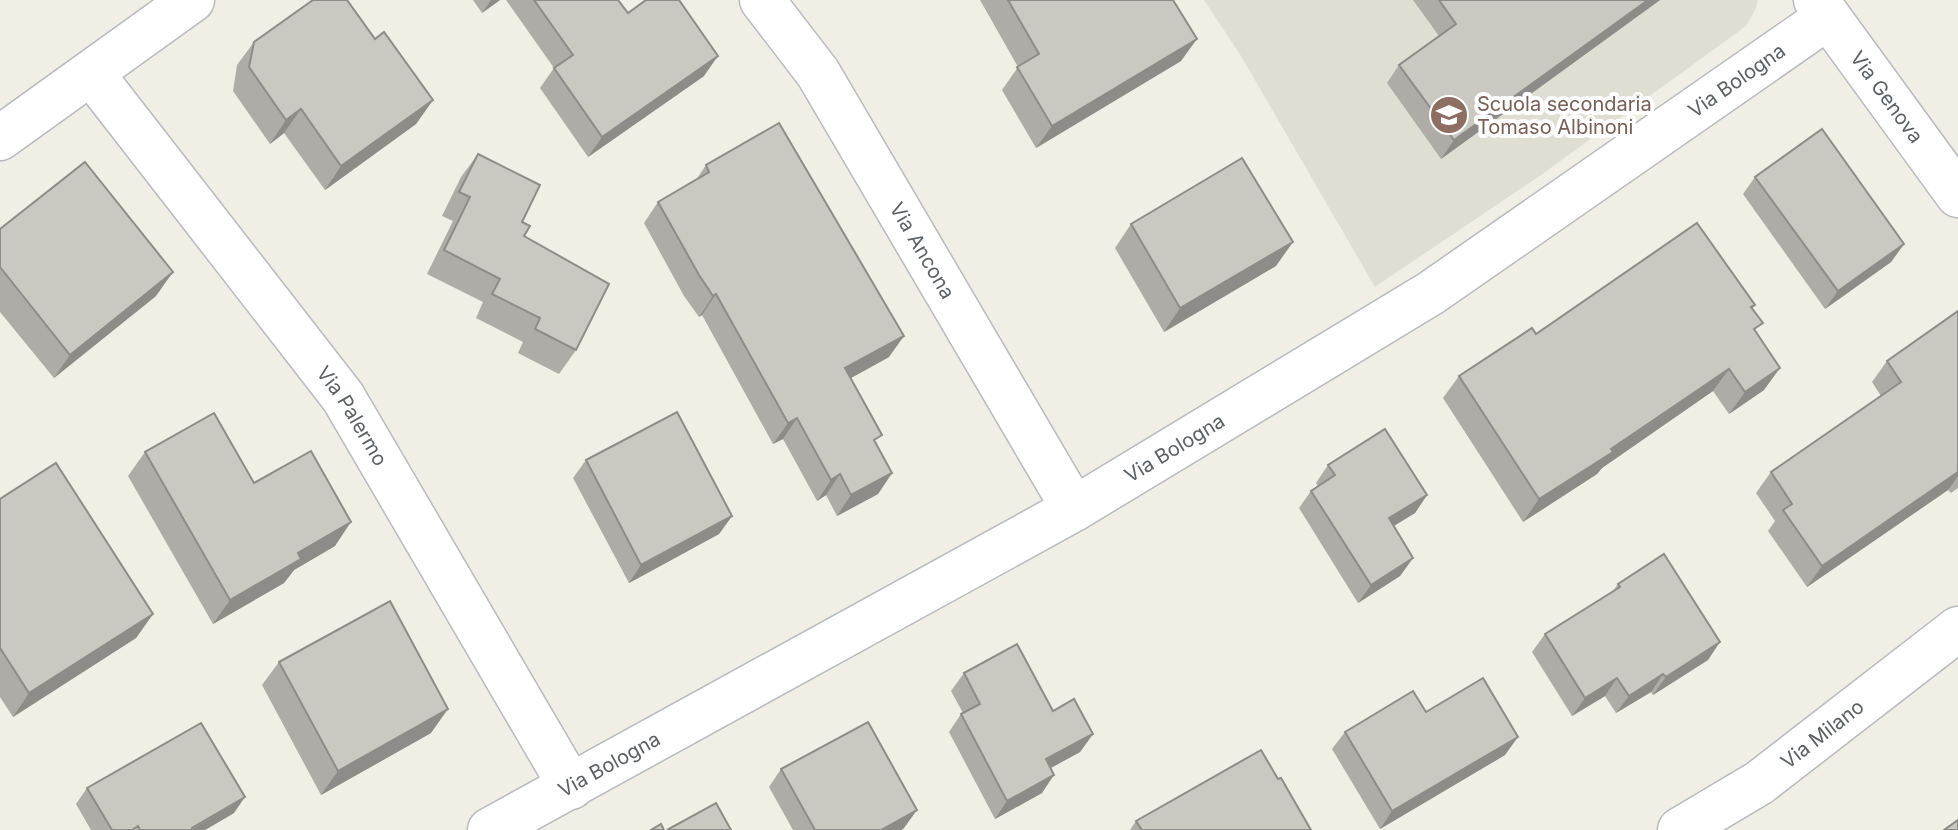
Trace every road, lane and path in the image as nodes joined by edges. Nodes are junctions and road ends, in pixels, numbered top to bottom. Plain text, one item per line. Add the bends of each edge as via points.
1 (192, 0) edge
2 (762, 0) edge
3 (1822, 8) edge
4 (92, 74) junction
5 (0, 138) edge
6 (1958, 195) edge
7 (1074, 509) junction
8 (1958, 629) edge
9 (571, 787) junction
10 (490, 830) edge
11 (1680, 830) edge

1 - 4 street
2 - 7 street, Via Ancona via 818,73
3 - 6 street, Via Genova
3 - 7 street, Via Bologna via 1431,293
4 - 5 street
4 - 9 street, Via Palermo via 343,397
7 - 9 street, Via Bologna
8 - 11 street, Via Milano via 1759,783
9 - 10 street, Via Bologna

